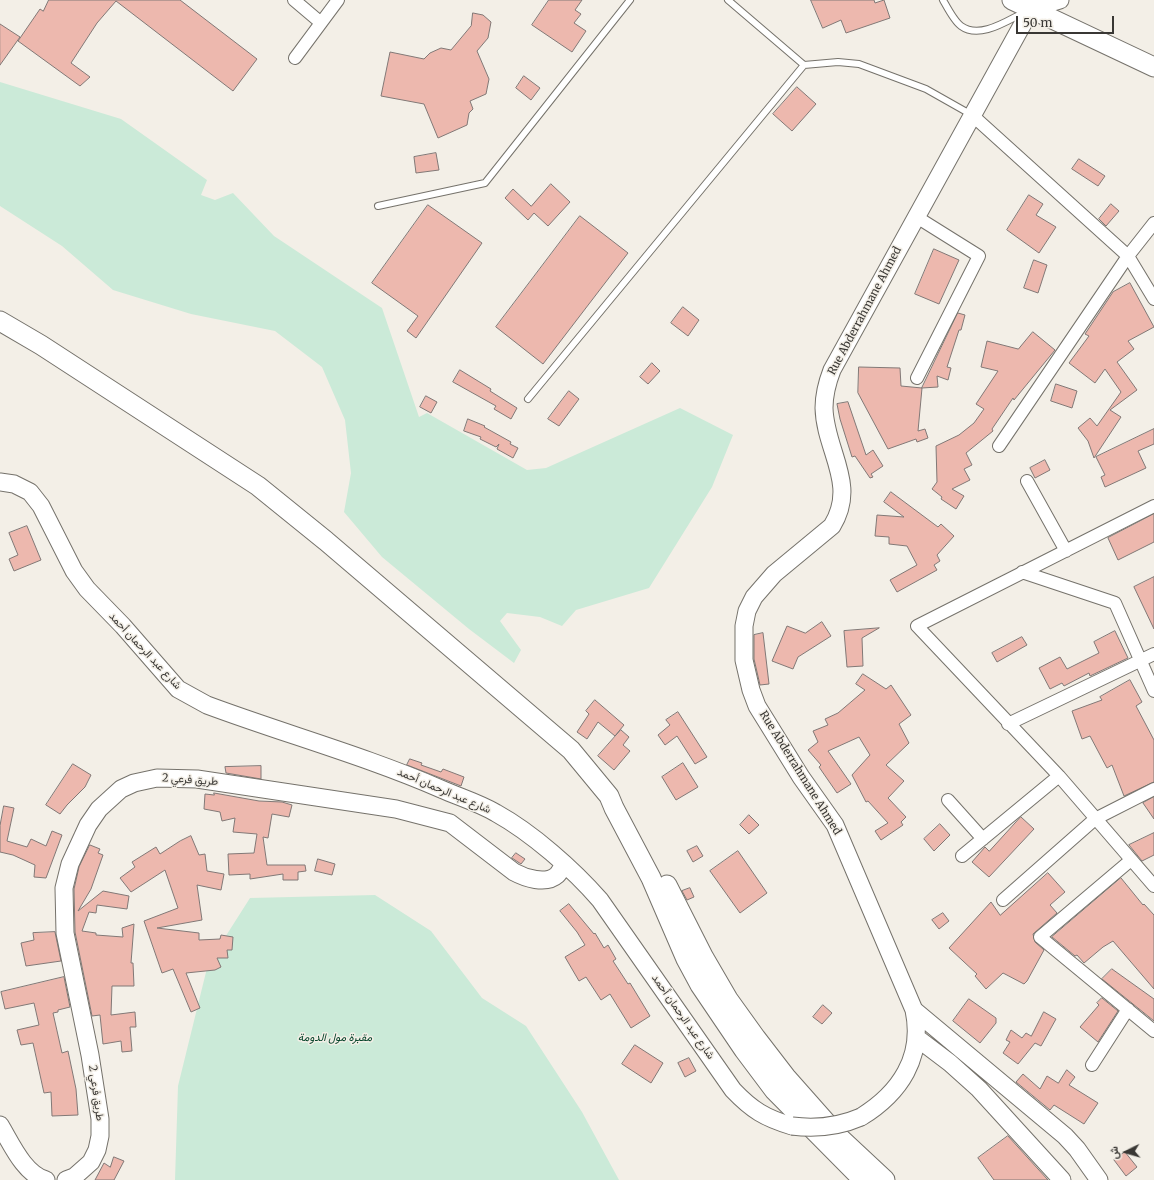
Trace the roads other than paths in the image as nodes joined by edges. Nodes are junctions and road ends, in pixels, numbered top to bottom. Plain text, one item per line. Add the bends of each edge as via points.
1 (294, 0) edge
2 (338, 0) edge
3 (630, 0) edge
4 (728, 0) edge
5 (943, 0) edge
6 (1012, 0) edge
7 (1060, 0) edge
8 (1033, 5) edge
9 (320, 22) junction
10 (295, 58) dead end
11 (804, 65) junction
12 (1154, 68) edge
13 (972, 115) junction
14 (378, 206) dead end
15 (915, 216) junction
16 (1154, 223) edge
17 (1128, 256) junction
18 (1154, 298) edge
19 (0, 321) edge
20 (917, 378) dead end
21 (528, 399) dead end
22 (999, 446) dead end
23 (1027, 481) dead end
24 (0, 482) edge
25 (1154, 506) edge
26 (1066, 551) junction
27 (1022, 572) junction
28 (1154, 654) edge
29 (1141, 660) junction
30 (1154, 691) edge
31 (1008, 724) junction
32 (1059, 776) junction
33 (1154, 789) edge
34 (609, 796) junction
35 (948, 800) dead end
36 (1095, 819) junction
37 (982, 839) junction
38 (962, 856) dead end
39 (1131, 860) junction
40 (564, 864) junction
41 (1154, 886) edge
42 (1003, 900) dead end
43 (1128, 1009) junction
44 (914, 1010) junction
45 (1154, 1031) edge
46 (917, 1038) junction
47 (1092, 1065) dead end
48 (861, 1117) joint
49 (0, 1125) edge
50 (46, 1180) edge
51 (66, 1180) edge
52 (863, 1180) edge
53 (885, 1180) edge
54 (1062, 1180) edge
55 (1099, 1180) edge

1 - 9 street
2 - 9 street
3 - 14 lane via 485,183
4 - 11 lane
5 - 8 lane via 961,26 975,31 994,27
6 - 8 main road
7 - 8 main road
8 - 12 main road
8 - 13 main road, Rue Abderrahmane Ahmed
9 - 10 street
11 - 13 lane via 838,62 859,64 926,89
11 - 21 lane
13 - 15 main road, Rue Abderrahmane Ahmed
13 - 17 street
15 - 20 street via 979,256
15 - 44 main road, Rue Abderrahmane Ahmed via 840,354 826,387 824,409 843,486 839,515 832,526 762,585 747,611 743,642 747,676 757,706 835,826
16 - 17 street
17 - 18 street
17 - 22 street
19 - 34 main road via 258,486 571,750
23 - 26 street
24 - 40 main road, شارع عبد الرحمان أحمد via 14,484 30,492 41,506 74,571 87,589 178,689 207,706 403,772 482,806 512,823
25 - 26 street
26 - 27 street
27 - 29 street via 1114,603
27 - 31 street via 917,626
28 - 29 street
29 - 30 street
29 - 31 street
31 - 32 street
32 - 36 street
32 - 37 street
33 - 36 street
34 - 52 main road via 651,878 686,959 705,992 774,1090
34 - 53 main road via 622,804 643,838 728,1000 786,1077 840,1138
35 - 37 street
36 - 39 street
36 - 42 street
37 - 38 street
39 - 41 street
39 - 43 street via 1040,937
40 - 48 main road, شارع عبد الرحمان أحمد, bridge via 600,900 747,1105 761,1115 792,1126 820,1128
40 - 51 main road, طريق فرعي 2 via 556,876 531,879 524,877 450,823 396,809 191,778 157,778 121,789 98,809 88,824 70,864 64,888 65,933 100,1119 100,1136 91,1162 74,1177
43 - 45 street
43 - 47 street
44 - 46 main road, Rue Abderrahmane Ahmed
44 - 55 main road via 1065,1136
46 - 48 main road, Rue Abderrahmane Ahmed via 915,1052 903,1077 884,1099
46 - 54 main road via 950,1062 979,1089
49 - 50 main road via 24,1164

